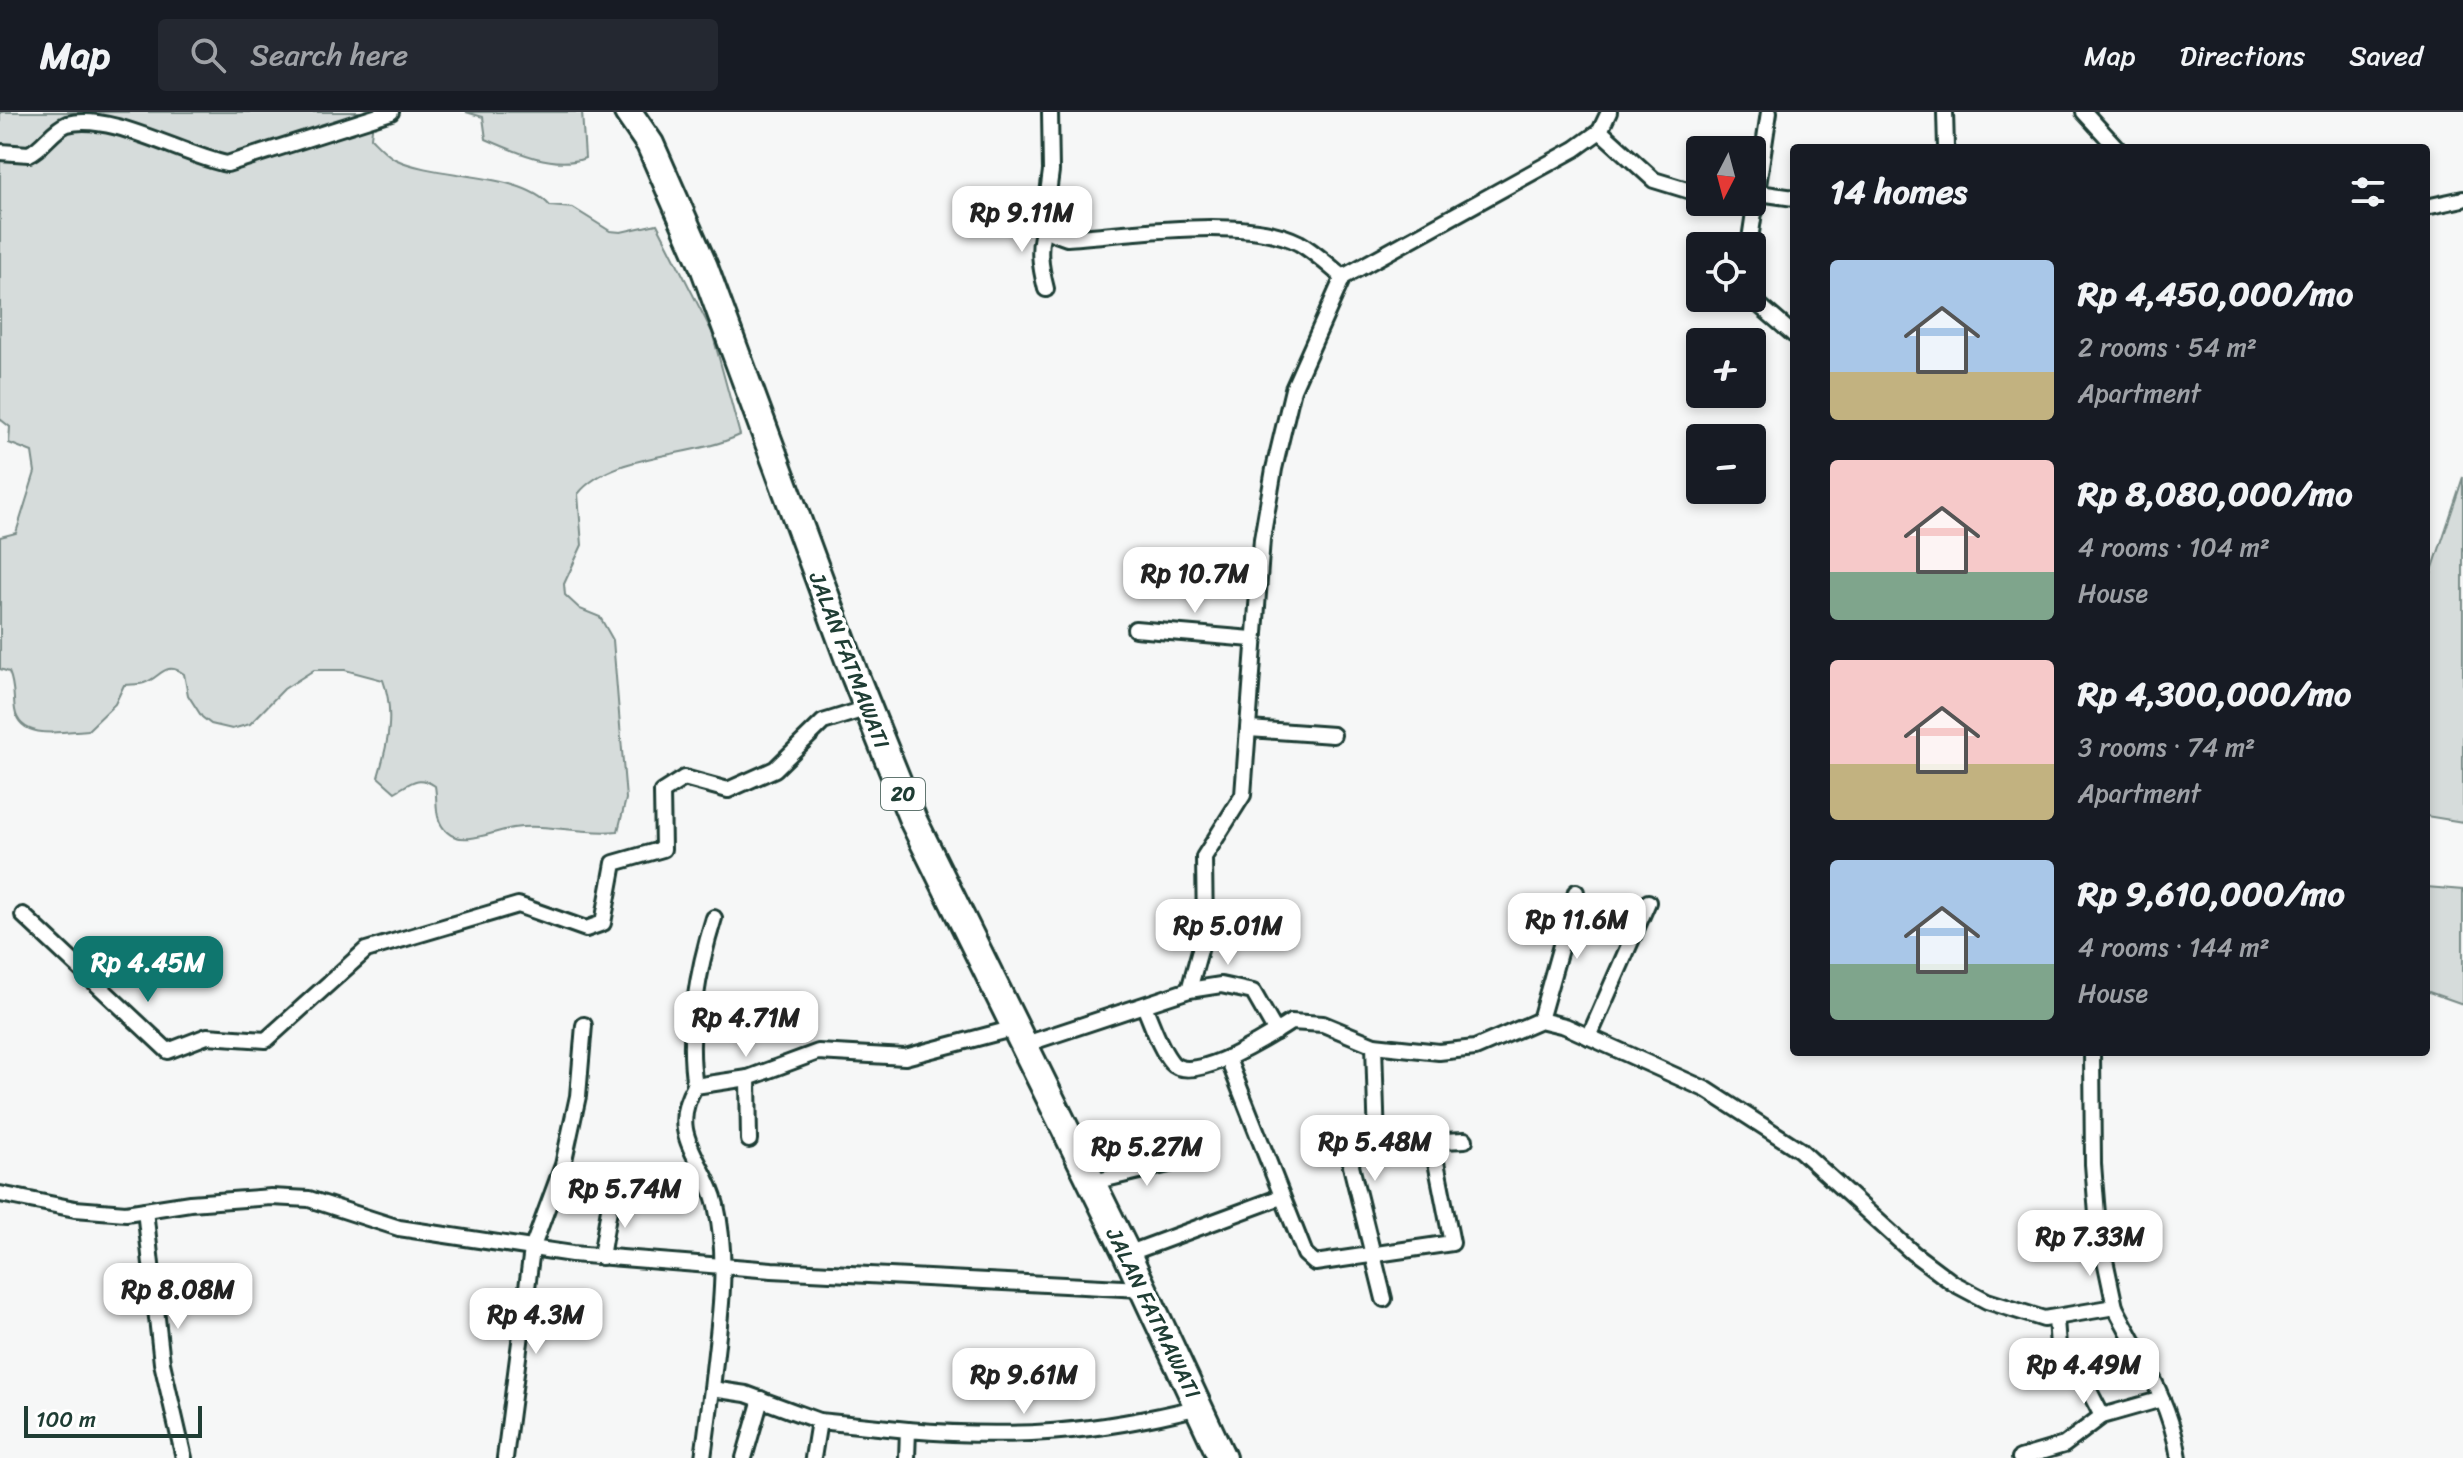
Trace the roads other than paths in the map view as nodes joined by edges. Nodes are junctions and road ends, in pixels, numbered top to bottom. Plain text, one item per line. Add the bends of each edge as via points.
1 (391, 112) edge
2 (628, 112) edge
3 (1050, 112) edge
4 (1609, 112) edge
5 (1769, 112) edge
6 (1945, 112) edge
7 (2084, 112) edge
8 (1600, 131) junction
9 (1766, 136) edge
10 (1946, 144) edge
11 (2113, 144) edge
12 (0, 152) edge
13 (1686, 190) edge
14 (1766, 194) edge
15 (1790, 197) edge
16 (2463, 199) edge
17 (2430, 206) edge
18 (1046, 225) junction
19 (1343, 277) junction
20 (1046, 289) dead end
21 (1766, 311) edge
22 (1790, 332) edge
23 (1135, 629) dead end
24 (1252, 639) junction
25 (868, 708) junction
26 (1249, 729) junction
27 (1333, 735) dead end
28 (1576, 892) dead end
29 (1648, 902) dead end
30 (23, 915) dead end
31 (714, 918) dead end
32 (1189, 990) junction
33 (1144, 1006) junction
34 (1540, 1020) junction
35 (584, 1025) dead end
36 (1276, 1032) junction
37 (1019, 1037) junction
38 (1589, 1037) junction
39 (1374, 1045) junction
40 (2092, 1056) edge
41 (1228, 1059) junction
42 (748, 1078) junction
43 (695, 1086) junction
44 (749, 1140) dead end
45 (1465, 1140) dead end
46 (1432, 1142) junction
47 (1377, 1144) junction
48 (1194, 1158) dead end
49 (1089, 1183) junction
50 (0, 1194) edge
51 (611, 1197) dead end
52 (1281, 1197) junction
53 (145, 1210) junction
54 (532, 1249) junction
55 (1127, 1254) junction
56 (1376, 1255) junction
57 (601, 1257) junction
58 (725, 1264) junction
59 (1141, 1289) junction
60 (1384, 1299) dead end
61 (2115, 1307) junction
62 (2056, 1319) junction
63 (712, 1389) junction
64 (761, 1399) junction
65 (2162, 1399) junction
66 (1199, 1407) junction
67 (2102, 1416) junction
68 (819, 1421) junction
69 (908, 1430) junction
70 (2046, 1456) edge
71 (184, 1458) edge
72 (505, 1458) edge
73 (703, 1458) edge
74 (744, 1458) edge
75 (813, 1458) edge
76 (907, 1458) edge
77 (1222, 1458) edge
78 (2020, 1458) edge
79 (2179, 1458) edge

1 - 12 street via 227,164 103,123 68,123 29,154
2 - 25 highway, JALAN FATMAWATI / 20 via 650,144 704,267
3 - 18 street
4 - 8 street
5 - 9 street
6 - 10 street
7 - 11 street
8 - 13 street via 1654,180
8 - 19 street via 1498,194
14 - 15 street
16 - 17 street
18 - 19 street via 1067,238 1174,229 1276,234 1300,244
18 - 20 street via 1040,267
19 - 24 street via 1293,389 1262,539
21 - 22 street
23 - 24 street
24 - 26 street
25 - 30 street via 823,722 775,769 728,790 684,778 662,792 663,849 614,863 603,923 586,929 518,905 366,950 266,1040 207,1036 168,1051
25 - 37 highway, JALAN FATMAWATI / 20 via 913,820
26 - 27 street
26 - 32 street via 1243,795 1204,857 1205,932
28 - 34 street
29 - 38 street
31 - 43 street via 703,952 691,1053
32 - 33 street
32 - 36 street via 1221,985 1253,992
33 - 37 street
33 - 41 street via 1171,1063 1187,1070
34 - 38 street
34 - 39 street via 1465,1050
35 - 54 street via 578,1096 565,1155
36 - 39 street via 1291,1022 1313,1022
36 - 41 street
37 - 42 street via 905,1057 818,1052
37 - 49 highway, JALAN FATMAWATI / 20
38 - 62 street via 1707,1090 1800,1150 1874,1220 1953,1283 2021,1314
39 - 47 street
40 - 61 street via 2098,1227
41 - 52 street
42 - 43 street
42 - 44 street
43 - 58 street via 687,1107 686,1143 708,1177
45 - 46 street
46 - 47 street
46 - 56 street via 1452,1243
47 - 56 street via 1353,1150 1350,1161
48 - 49 street
49 - 55 highway, JALAN FATMAWATI / 20
50 - 53 street via 75,1209
51 - 57 street
52 - 55 street
52 - 56 street via 1305,1254 1315,1263
53 - 54 street via 257,1198 309,1199 399,1228
53 - 71 street via 162,1363
54 - 57 street
54 - 72 street
55 - 59 highway, JALAN FATMAWATI / 20
56 - 60 street
57 - 58 street
58 - 59 street
58 - 63 street
59 - 66 highway, JALAN FATMAWATI / 20
61 - 62 street
61 - 65 street
62 - 67 street via 2058,1346 2079,1371
63 - 64 street
63 - 73 street
64 - 68 street
64 - 74 street
65 - 67 street
65 - 79 street
66 - 69 street via 1148,1420 1004,1436
66 - 77 highway, JALAN FATMAWATI / 20
67 - 70 street
68 - 69 street
68 - 75 street
69 - 76 street
70 - 78 street

